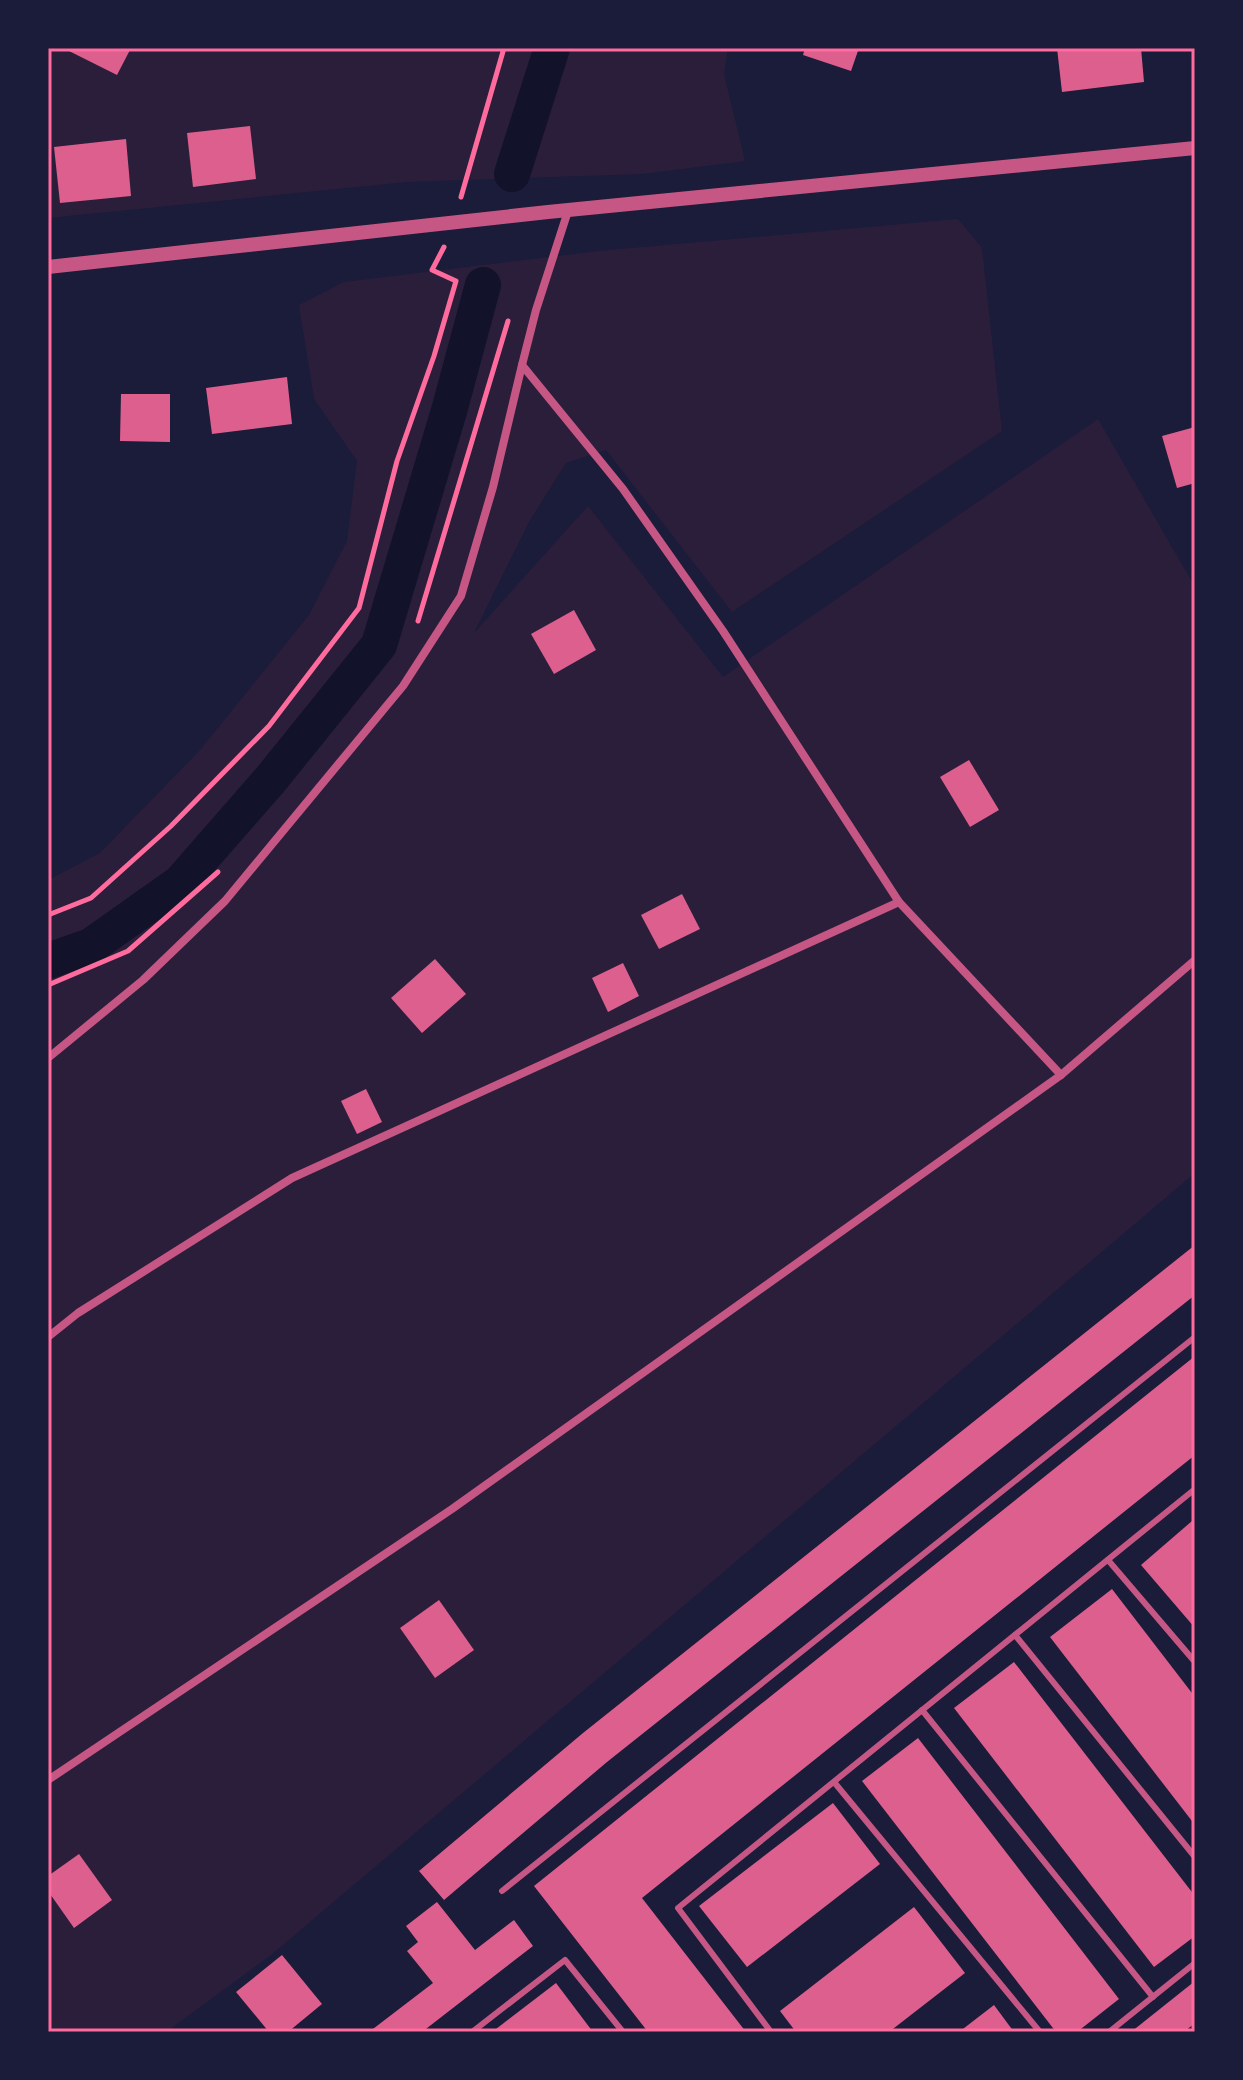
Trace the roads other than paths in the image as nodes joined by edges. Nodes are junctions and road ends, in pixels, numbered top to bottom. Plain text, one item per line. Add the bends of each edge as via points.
1 (1195, 148) edge
2 (568, 211) junction
3 (48, 267) edge
4 (522, 365) junction
5 (899, 902) junction
6 (1195, 960) edge
7 (48, 1058) edge
8 (1061, 1075) junction
9 (48, 1337) edge
10 (1195, 1337) edge
11 (1195, 1489) edge
12 (1108, 1560) junction
13 (1015, 1635) junction
14 (1195, 1662) edge
15 (922, 1710) junction
16 (48, 1780) edge
17 (834, 1782) junction
18 (1195, 1857) edge
19 (502, 1891) dead end
20 (1195, 1963) edge
21 (1153, 1997) junction
22 (472, 2032) edge
23 (623, 2032) edge
24 (771, 2032) edge
25 (1040, 2032) edge
26 (1109, 2032) edge

1 - 2 street
2 - 3 street
2 - 4 street
4 - 5 street via 623,489 705,605
4 - 7 street via 461,596 403,686 225,901 143,980
5 - 8 street
5 - 9 street via 292,1178
6 - 8 street
8 - 16 street via 452,1509
10 - 19 lane
11 - 12 lane
12 - 13 lane
12 - 14 lane
13 - 15 lane
13 - 18 lane
15 - 17 lane
15 - 21 lane
17 - 24 lane via 678,1908
17 - 25 lane
20 - 21 lane
21 - 26 lane
22 - 23 lane via 565,1960

